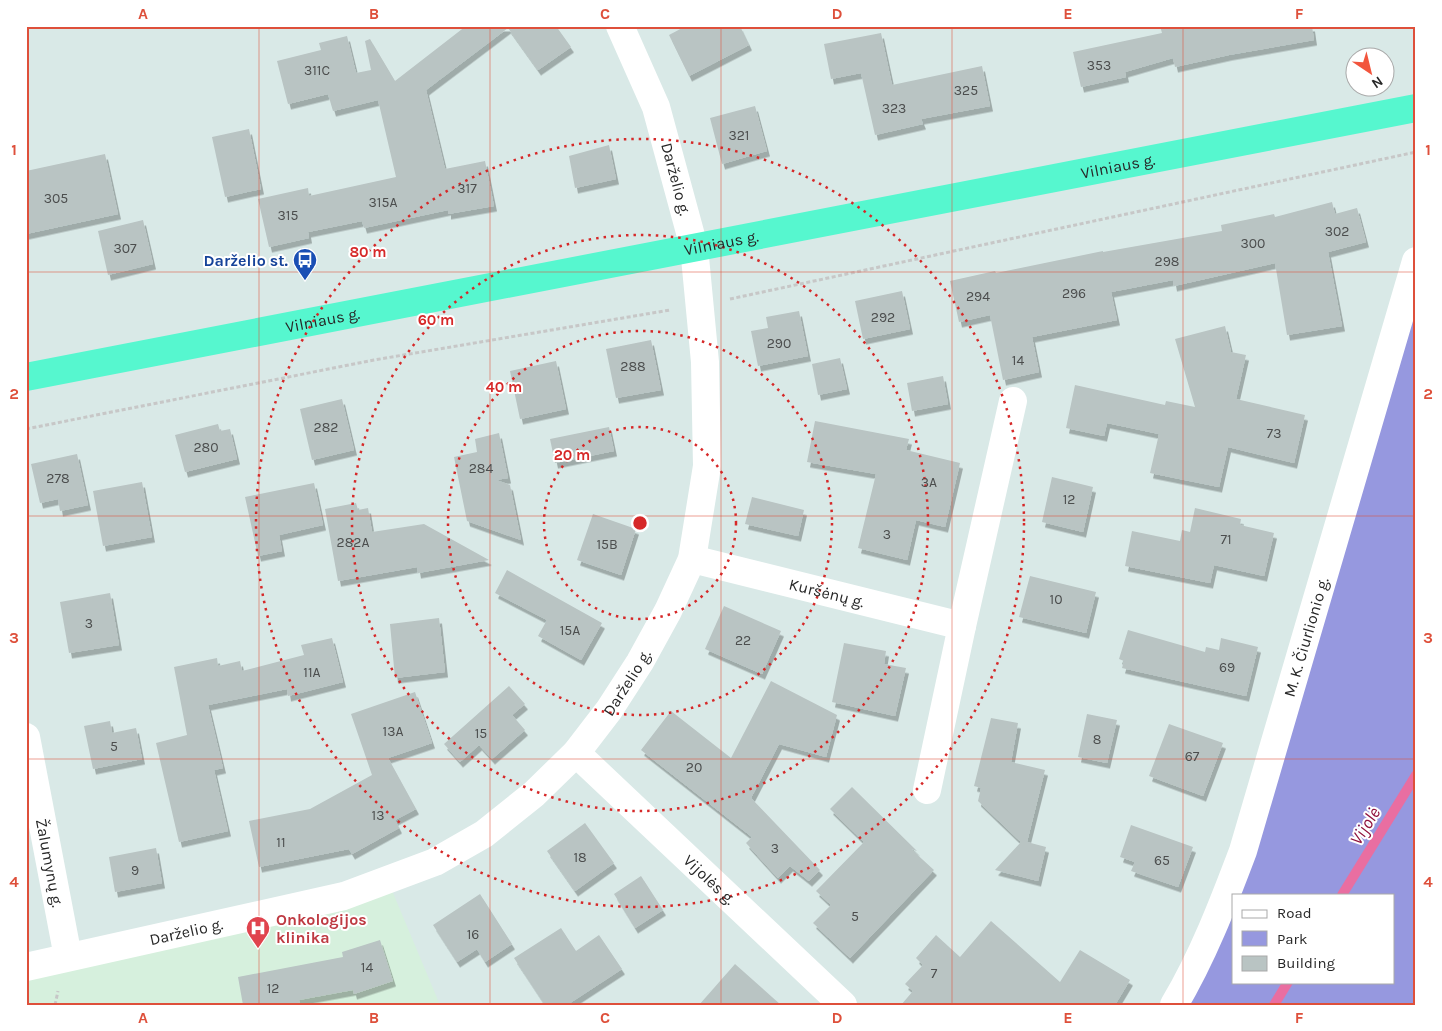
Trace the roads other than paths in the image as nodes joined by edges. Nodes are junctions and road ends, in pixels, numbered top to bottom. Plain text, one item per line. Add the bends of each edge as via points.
1 (620, 26) edge
2 (1416, 108) edge
3 (694, 247) junction
4 (1416, 261) edge
5 (26, 377) edge
6 (1013, 402) dead end
7 (692, 559) junction
8 (962, 626) junction
9 (26, 737) edge
10 (576, 753) junction
11 (927, 790) dead end
12 (68, 957) junction
13 (26, 966) edge
14 (843, 1005) edge
15 (1174, 1005) edge

1 - 3 street, Darželio g. via 656,107
2 - 3 highway, Vilniaus g.
3 - 5 highway, Vilniaus g.
3 - 7 street, Darželio g. via 705,362 707,466
4 - 15 street, M. K. Čiurlionio g. via 1243,851 1218,918
6 - 8 street
7 - 8 street, Kuršėnų g.
7 - 10 street, Darželio g. via 640,662
8 - 11 street
9 - 12 street, Žalumynų g.
10 - 12 street, Darželio g. via 534,794 484,834 435,862 344,896
10 - 14 street, Vijolės g.
12 - 13 street, Darželio g.

